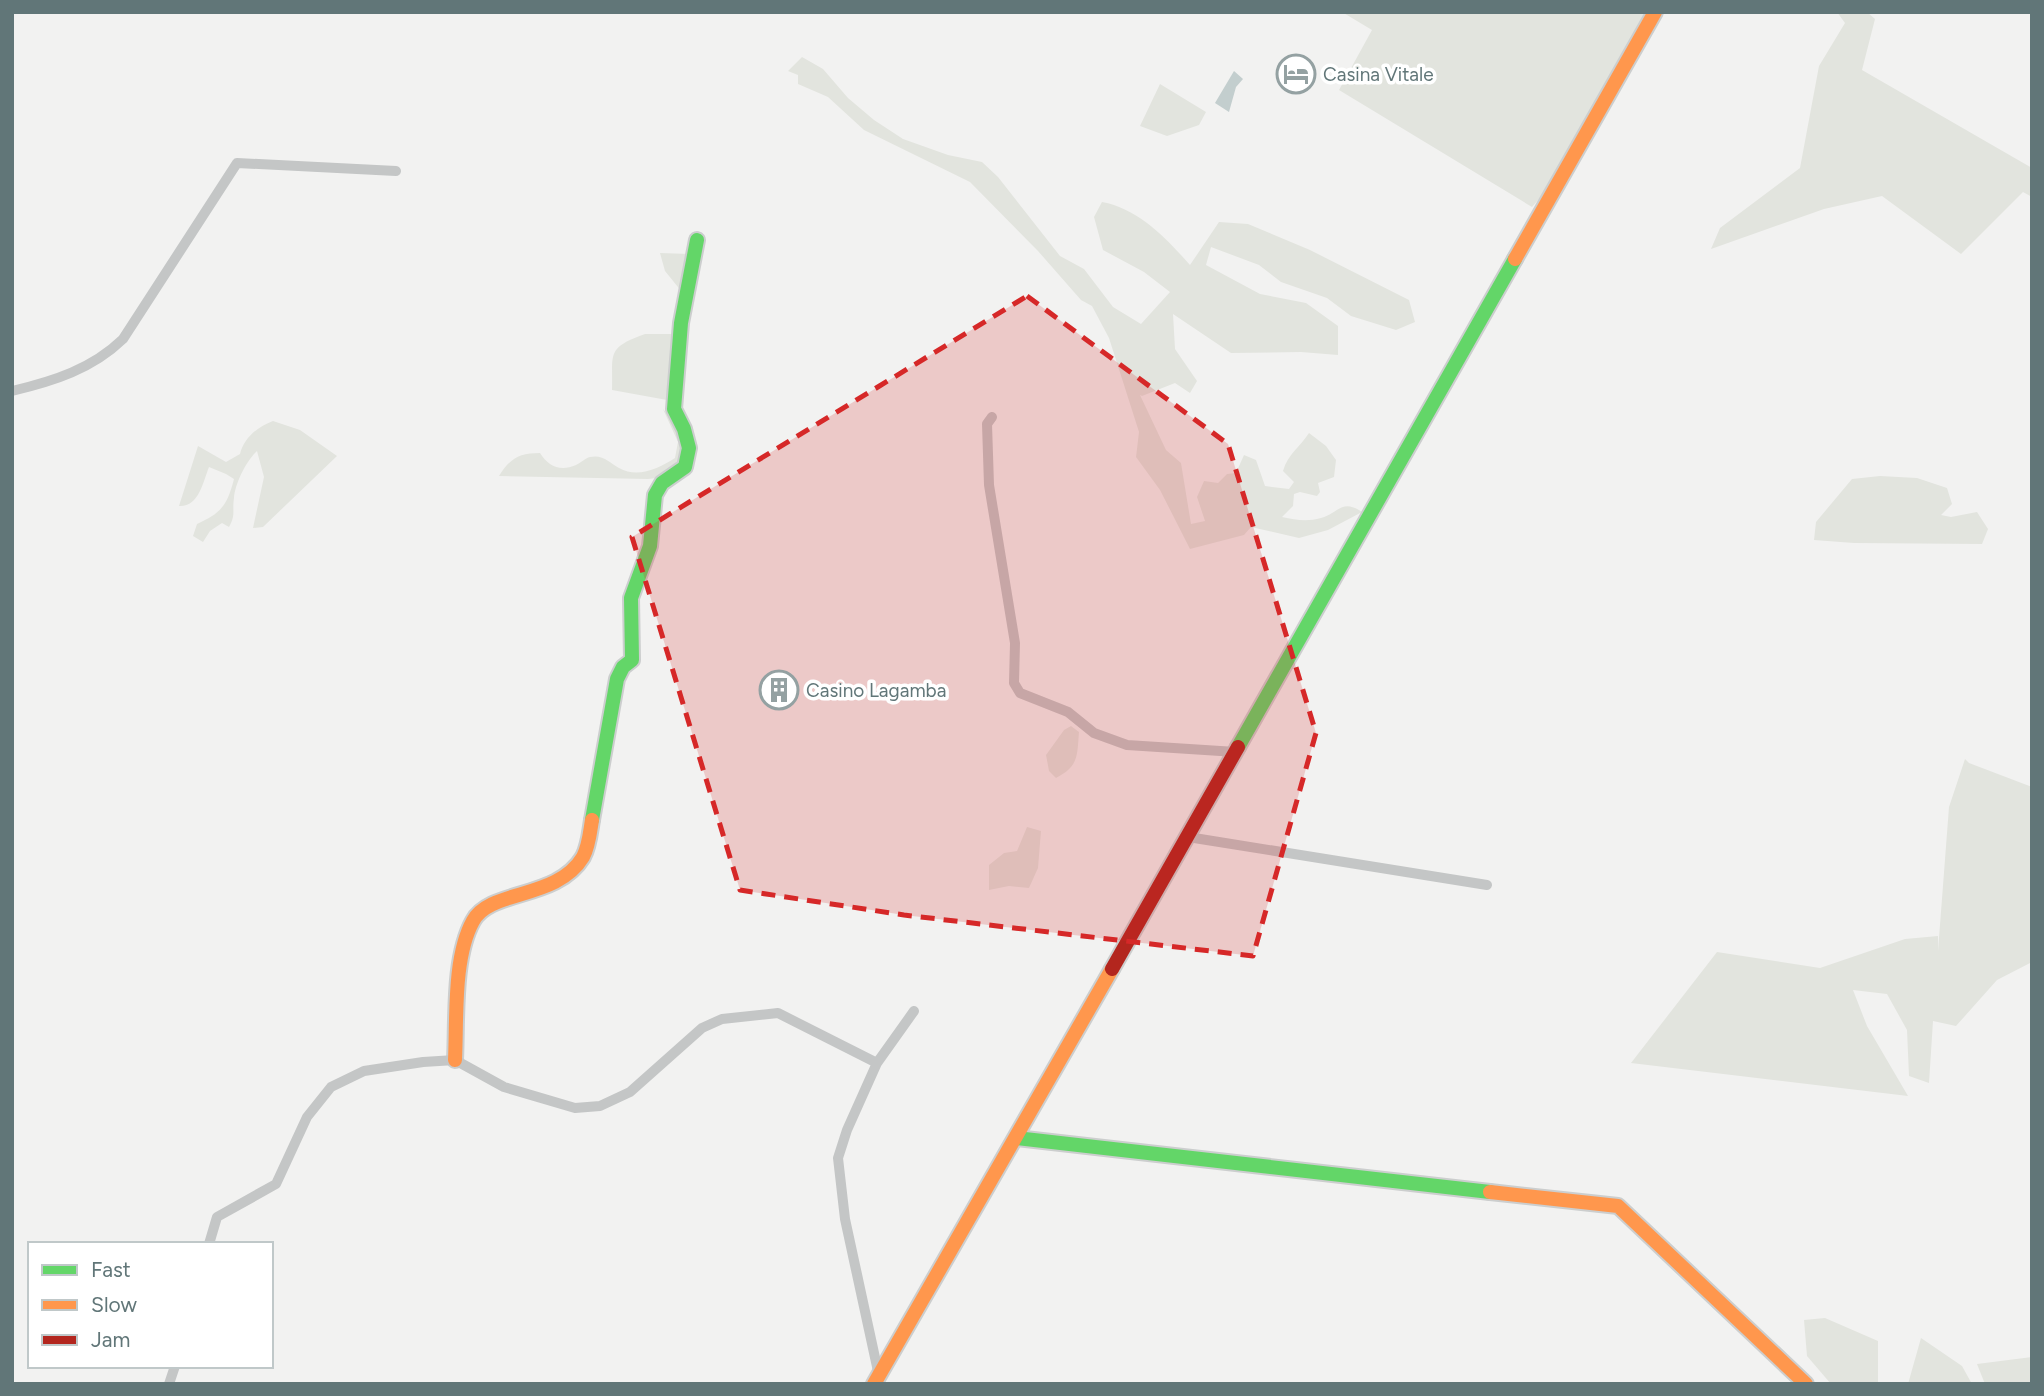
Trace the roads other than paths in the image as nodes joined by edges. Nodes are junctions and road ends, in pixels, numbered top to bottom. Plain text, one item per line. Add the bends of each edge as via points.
1 (1654, 12) edge
2 (396, 171) dead end
3 (697, 240) dead end
4 (12, 391) edge
5 (992, 417) dead end
6 (1236, 752) junction
7 (1188, 837) junction
8 (1487, 885) dead end
9 (914, 1011) dead end
10 (455, 1060) junction
11 (877, 1063) junction
12 (1016, 1138) junction
13 (210, 1242) edge
14 (878, 1381) edge
15 (1806, 1384) edge

1 - 6 street
2 - 4 street via 237,163 123,339 87,367
3 - 10 street via 681,323 674,409 689,448 685,467 662,483 656,495 650,546 631,598 632,660 617,679 587,848 583,859 554,882 493,902 473,920 458,992
5 - 6 street via 987,424 989,485 1015,643 1014,683 1020,693 1068,712 1094,733 1127,745
6 - 7 street
7 - 8 street
7 - 12 street
9 - 11 street
10 - 11 street via 503,1087 575,1108 600,1106 630,1092 702,1028 722,1020 778,1013
10 - 13 street via 364,1071 331,1087 307,1116 276,1184 217,1217
11 - 14 street via 838,1158 845,1219
12 - 14 street
12 - 15 street via 1618,1206

